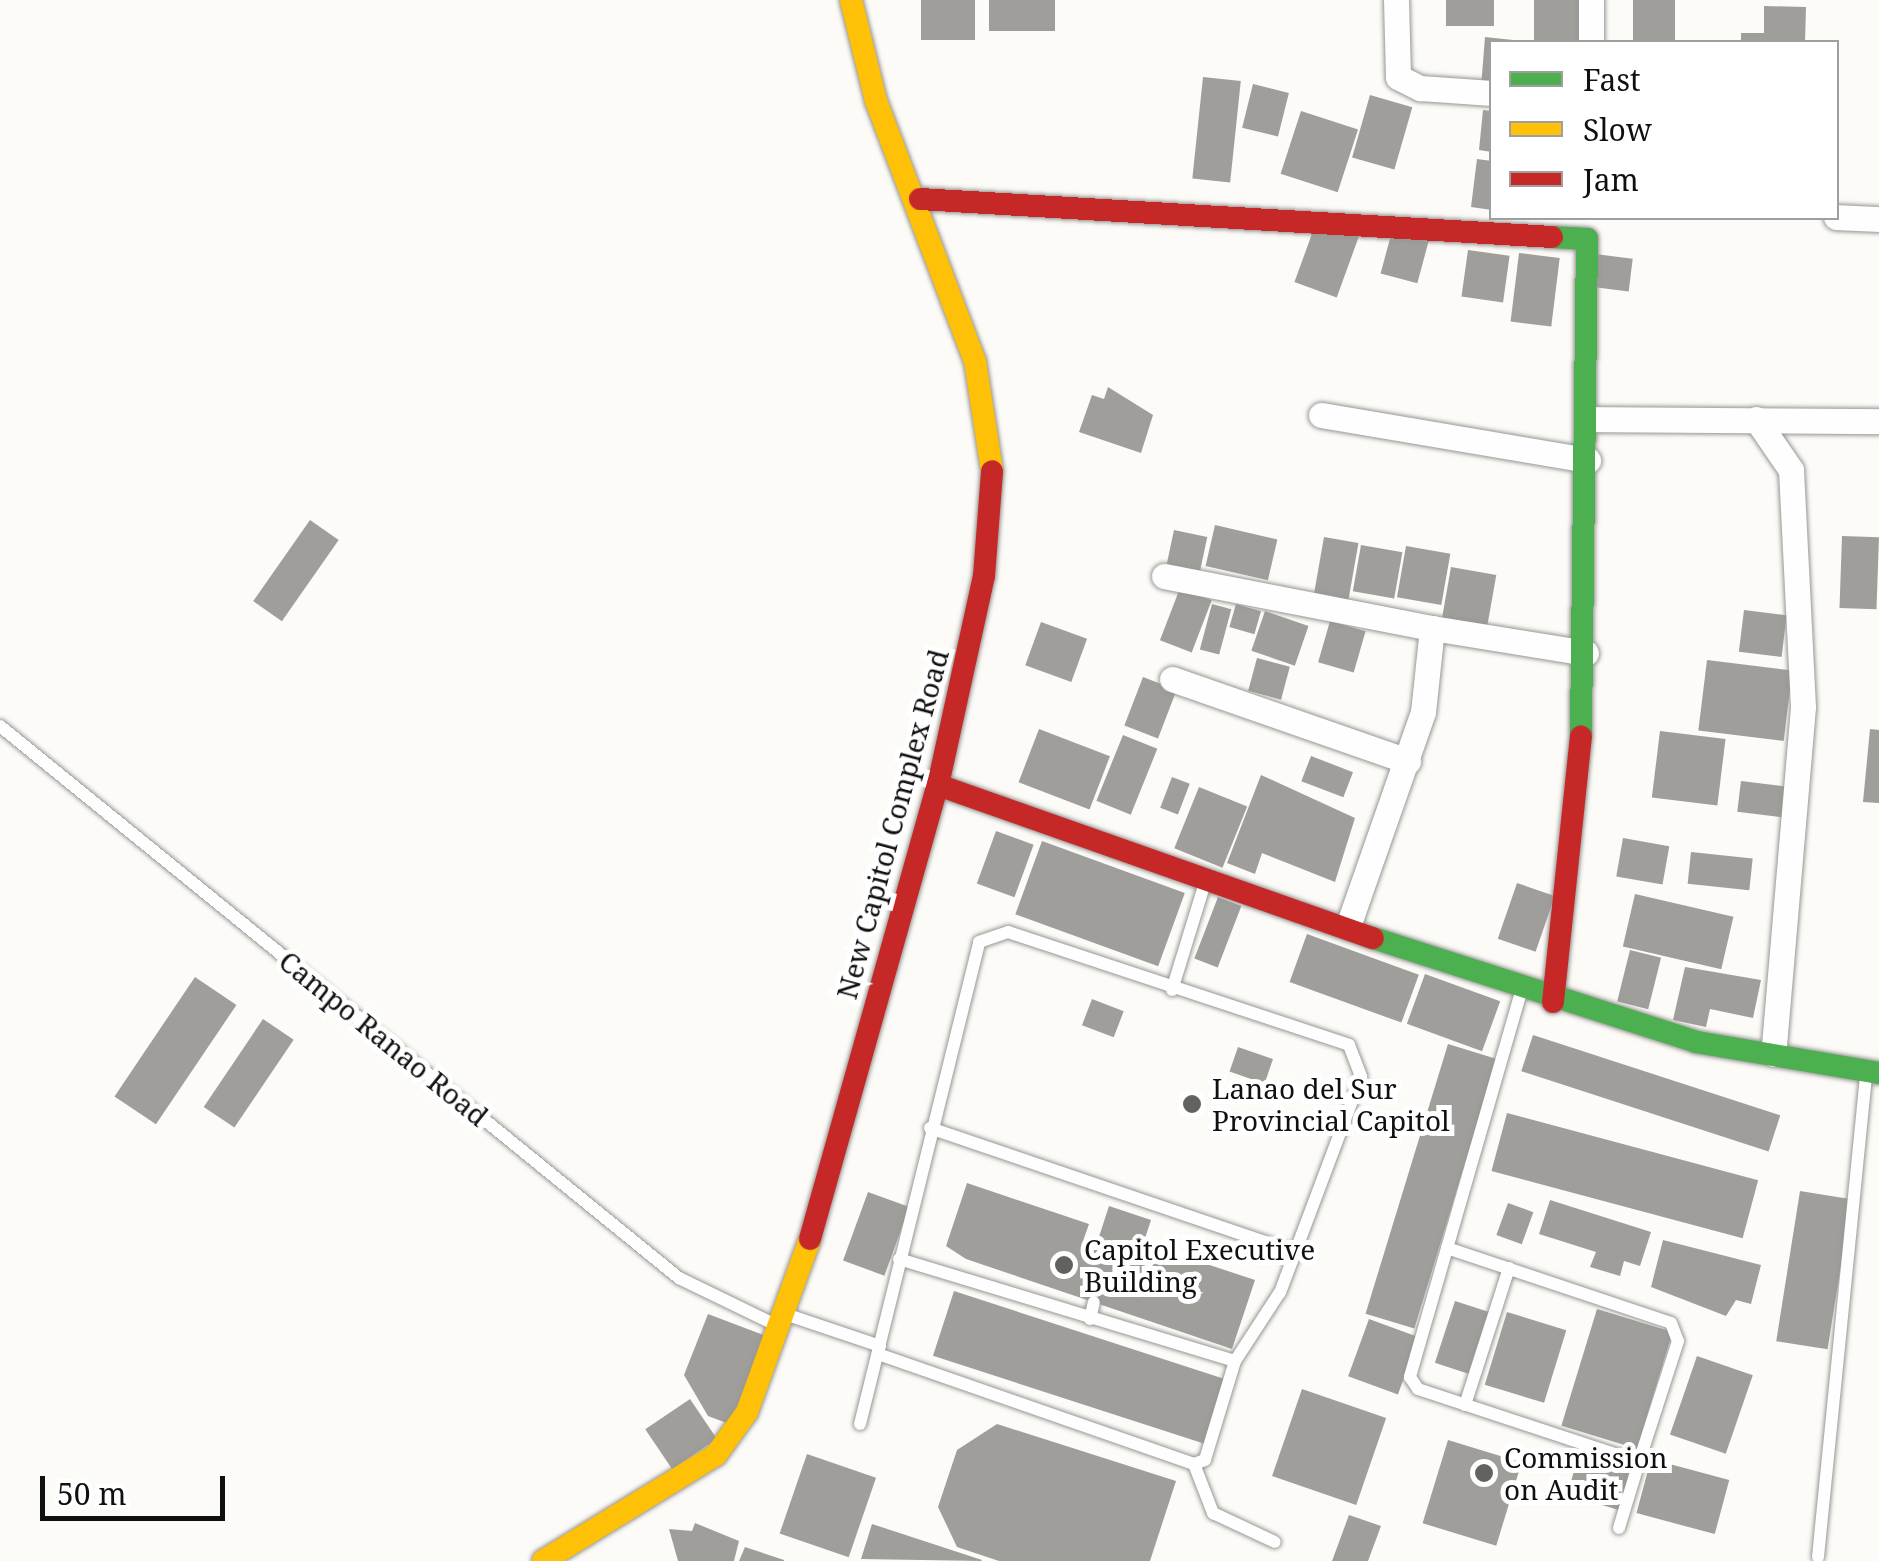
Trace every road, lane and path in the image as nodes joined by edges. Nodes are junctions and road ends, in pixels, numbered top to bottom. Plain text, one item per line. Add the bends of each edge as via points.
1 (851, 0) edge
2 (1396, 0) edge
3 (1591, 0) edge
4 (1591, 40) edge
5 (1489, 92) edge
6 (920, 199) junction
7 (1839, 217) edge
8 (1879, 219) edge
9 (1587, 228) edge
10 (1321, 415) dead end
11 (1586, 419) junction
12 (1756, 419) junction
13 (1879, 421) edge
14 (1588, 460) junction
15 (1164, 576) dead end
16 (1432, 628) junction
17 (1586, 653) junction
18 (1172, 679) dead end
19 (0, 726) edge
20 (1408, 761) junction
21 (938, 786) junction
22 (1208, 875) junction
23 (1348, 926) junction
24 (1172, 990) junction
25 (1522, 990) junction
26 (1554, 1002) junction
27 (1773, 1054) junction
28 (1873, 1072) edge
29 (930, 1128) junction
30 (1447, 1248) junction
31 (1297, 1253) junction
32 (898, 1259) junction
33 (1509, 1268) junction
34 (1094, 1302) dead end
35 (1090, 1319) junction
36 (786, 1322) junction
37 (879, 1350) junction
38 (1235, 1361) junction
39 (1465, 1405) junction
40 (860, 1424) dead end
41 (1638, 1462) junction
42 (1194, 1464) junction
43 (1619, 1528) dead end
44 (1275, 1542) dead end
45 (1818, 1557) dead end
46 (543, 1561) edge

1 - 6 street, New Capitol Complex Road via 876,101
2 - 5 street via 1398,77 1420,88
3 - 4 street
6 - 9 street
6 - 21 street, New Capitol Complex Road via 975,360 994,481 984,576
7 - 8 street
9 - 11 street
10 - 14 street
11 - 12 street
11 - 14 street
12 - 13 street
12 - 27 street via 1791,470 1802,706
14 - 17 street
15 - 16 street
16 - 17 street
16 - 20 street
17 - 26 street
18 - 20 street
19 - 36 lane, Campo Ranao Road via 680,1278
20 - 23 street
21 - 22 street
21 - 36 street, New Capitol Complex Road
22 - 23 street
22 - 24 lane
23 - 25 street
24 - 29 lane via 993,934 970,958
24 - 31 lane via 1328,1034 1357,1060 1361,1077
25 - 26 street
25 - 30 lane
26 - 27 street
27 - 28 street
28 - 45 lane
29 - 31 lane via 1124,1203
29 - 32 lane
30 - 33 lane
30 - 39 lane via 1410,1376 1418,1389
31 - 38 lane
32 - 35 lane
32 - 37 lane
33 - 39 lane
33 - 41 lane via 1660,1316 1677,1332
34 - 35 lane
35 - 38 lane
36 - 37 lane, Campo Ranao Road
36 - 46 street, New Capitol Complex Road via 747,1412 716,1456
37 - 40 lane
37 - 42 lane, Campo Ranao Road
38 - 42 lane via 1214,1446
39 - 41 lane
41 - 43 lane
42 - 44 lane via 1214,1513

